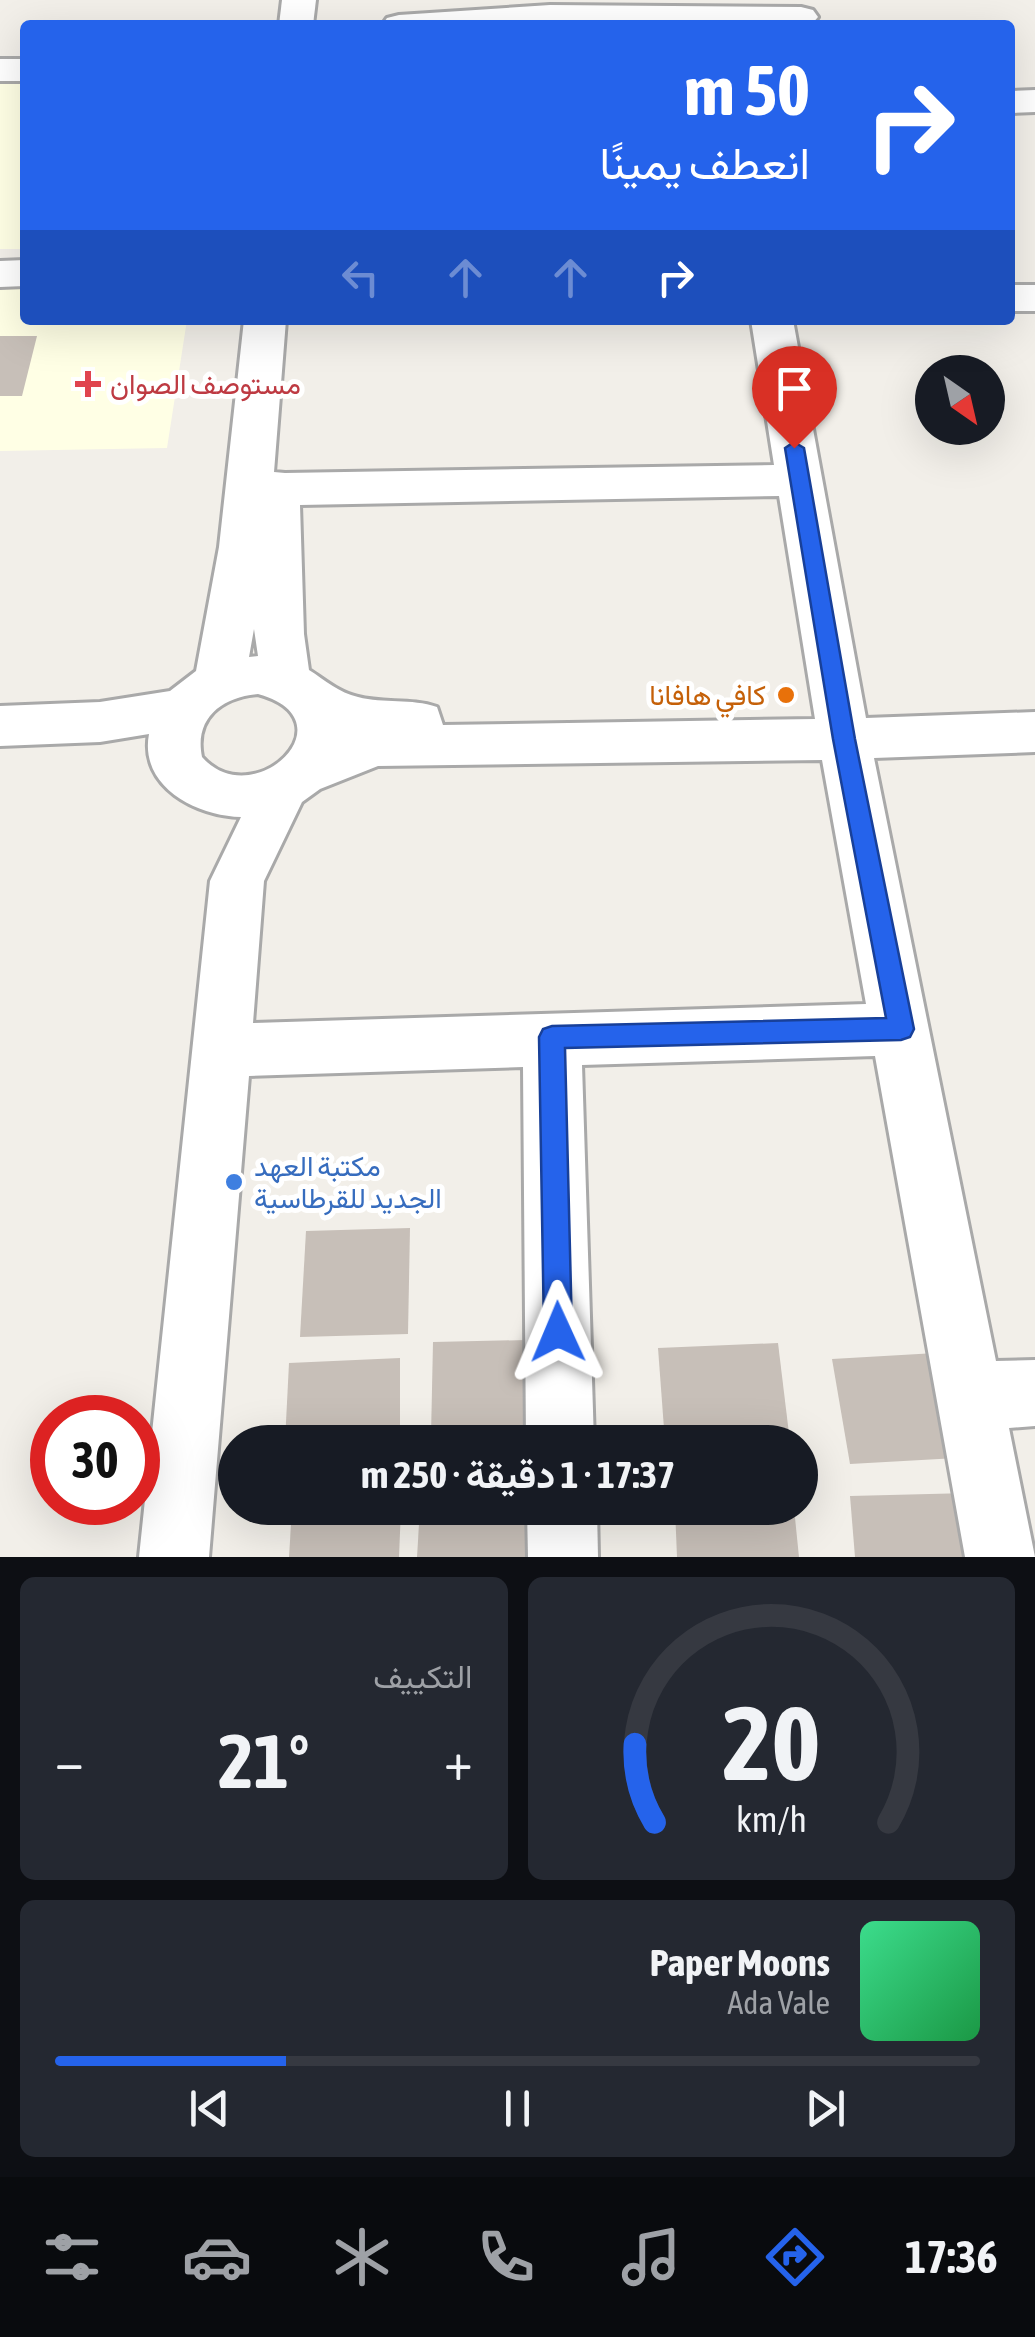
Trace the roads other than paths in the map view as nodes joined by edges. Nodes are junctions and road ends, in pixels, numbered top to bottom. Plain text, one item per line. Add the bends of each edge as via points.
1 (591, 13) edge
2 (801, 14) edge
3 (436, 20) edge
4 (265, 325) edge
5 (297, 325) edge
6 (773, 325) edge
7 (800, 480) junction
8 (263, 490) junction
9 (302, 691) junction
10 (201, 695) junction
11 (1035, 708) edge
12 (841, 725) junction
13 (0, 726) edge
14 (1035, 732) edge
15 (0, 753) edge
16 (188, 775) junction
17 (294, 780) junction
18 (238, 881) junction
19 (901, 1029) junction
20 (552, 1037) junction
21 (223, 1050) junction
22 (1035, 1393) edge
23 (968, 1396) junction
24 (560, 1425) edge
25 (562, 1525) edge
26 (174, 1557) edge
27 (563, 1557) edge
28 (1000, 1557) edge

1 - 2 street
1 - 3 street
4 - 8 street
5 - 8 street
6 - 7 street
7 - 8 street
7 - 12 street
8 - 9 street via 279,634
8 - 10 street via 230,632
9 - 10 street via 258,675
9 - 12 street via 354,717 387,722
9 - 17 street via 325,719 326,737 320,756
10 - 13 street via 100,722
10 - 16 street via 172,737
11 - 12 street
12 - 14 street
12 - 17 street via 378,746 342,755
12 - 19 street
15 - 16 street via 117,750 144,754
16 - 17 street via 224,795 253,796
16 - 18 street
17 - 18 street
18 - 21 street
19 - 20 street
19 - 23 street
20 - 21 street
20 - 24 street
21 - 26 street
22 - 23 street
23 - 28 street
25 - 27 street

